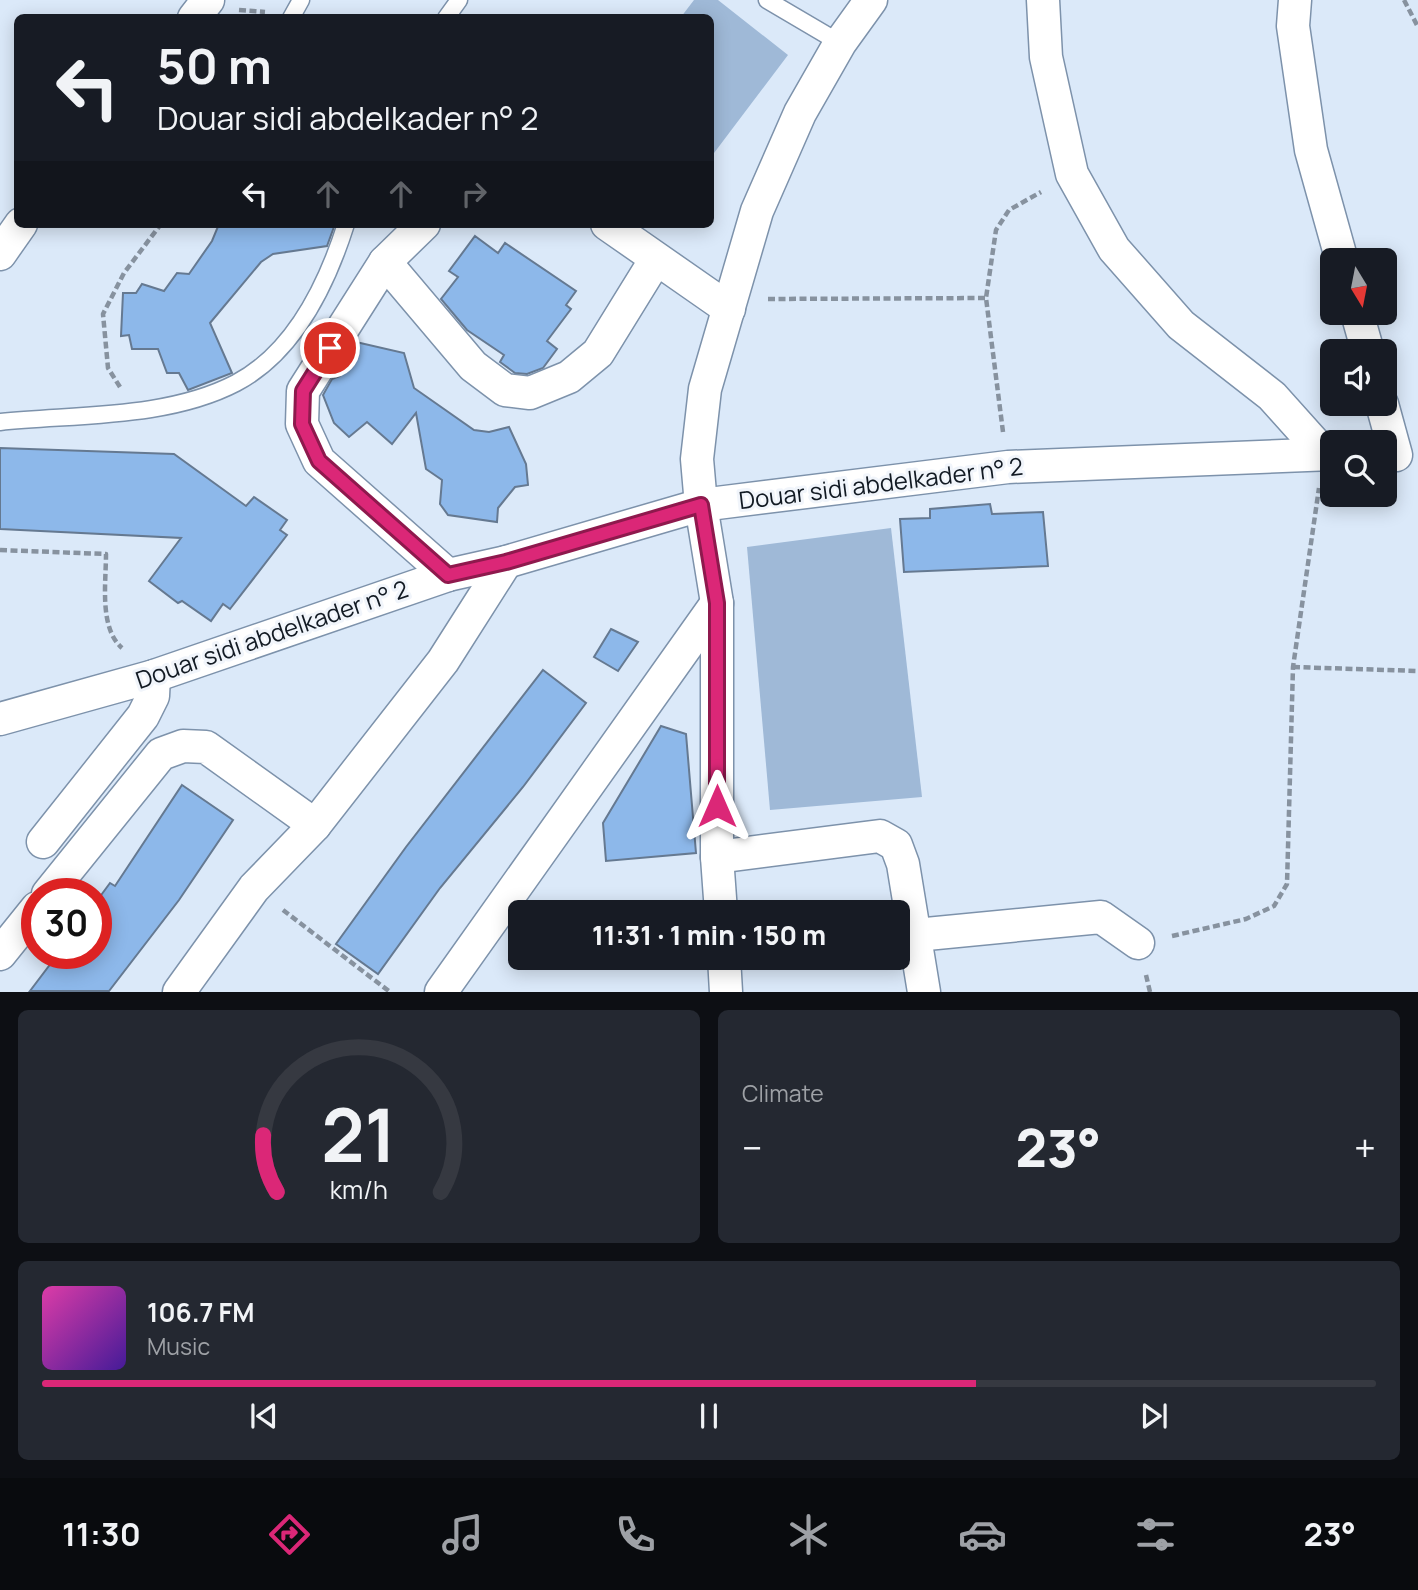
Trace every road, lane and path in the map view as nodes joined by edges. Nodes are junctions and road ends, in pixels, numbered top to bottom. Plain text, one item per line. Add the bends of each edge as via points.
1 (767, 0) edge
2 (871, 0) edge
3 (1043, 0) edge
4 (1295, 0) edge
5 (1404, 0) edge
6 (1418, 27) edge
7 (840, 43) junction
8 (1072, 174) junction
9 (18, 228) edge
10 (158, 228) edge
11 (345, 228) edge
12 (420, 228) edge
13 (613, 228) edge
14 (1338, 248) edge
15 (0, 254) edge
16 (656, 259) junction
17 (384, 262) junction
18 (986, 298) junction
19 (761, 299) dead end
20 (729, 309) junction
21 (139, 409) junction
22 (1386, 416) edge
23 (0, 422) edge
24 (1320, 446) edge
25 (1320, 454) edge
26 (1400, 455) edge
27 (1008, 467) junction
28 (1320, 503) edge
29 (701, 505) junction
30 (0, 550) edge
31 (506, 562) junction
32 (448, 575) junction
33 (717, 603) junction
34 (112, 639) dead end
35 (1293, 667) junction
36 (1418, 671) edge
37 (154, 676) junction
38 (0, 719) edge
39 (315, 825) junction
40 (43, 842) dead end
41 (718, 857) junction
42 (61, 878) edge
43 (254, 888) junction
44 (720, 900) edge
45 (21, 928) edge
46 (916, 935) junction
47 (1138, 943) junction
48 (0, 954) edge
49 (725, 970) edge
50 (179, 992) edge
51 (390, 992) edge
52 (441, 992) edge
53 (726, 992) edge
54 (924, 992) edge
55 (1150, 992) edge

1 - 7 lane
2 - 7 street
3 - 8 street via 1046,57
4 - 14 street via 1293,26 1311,150
5 - 6 path
7 - 20 street via 800,113 757,211
8 - 18 path via 1009,210 996,230
8 - 24 street via 1114,249 1181,325 1272,396
9 - 15 street
10 - 21 path via 124,273 103,314 108,369
11 - 21 lane via 336,256 297,330 262,364 237,383 178,403
12 - 17 street
13 - 16 street
16 - 17 street via 598,353 569,377 530,393 506,390 473,366
16 - 20 street
17 - 32 street via 303,391 302,424 319,461
18 - 19 path
18 - 27 path
20 - 29 street via 705,389 697,459
21 - 23 lane
22 - 26 street
25 - 27 street, Douar sidi abdelkader n° 2
27 - 29 street, Douar sidi abdelkader n° 2
28 - 35 path
29 - 31 street, Douar sidi abdelkader n° 2
29 - 33 street
30 - 34 path via 106,554
31 - 32 street, Douar sidi abdelkader n° 2
31 - 39 street via 443,661
32 - 37 street, Douar sidi abdelkader n° 2
33 - 41 street
33 - 52 street
35 - 36 path
35 - 47 path via 1287,884 1274,906 1246,919
37 - 38 street, Douar sidi abdelkader n° 2
37 - 40 street via 153,696 143,716
39 - 42 street via 206,747 183,746 161,754
39 - 43 street
41 - 44 street
41 - 46 street via 880,836 896,845 903,864
43 - 50 street
43 - 51 path
45 - 48 street
46 - 47 street via 1101,917
46 - 54 street
47 - 55 path
49 - 53 street

